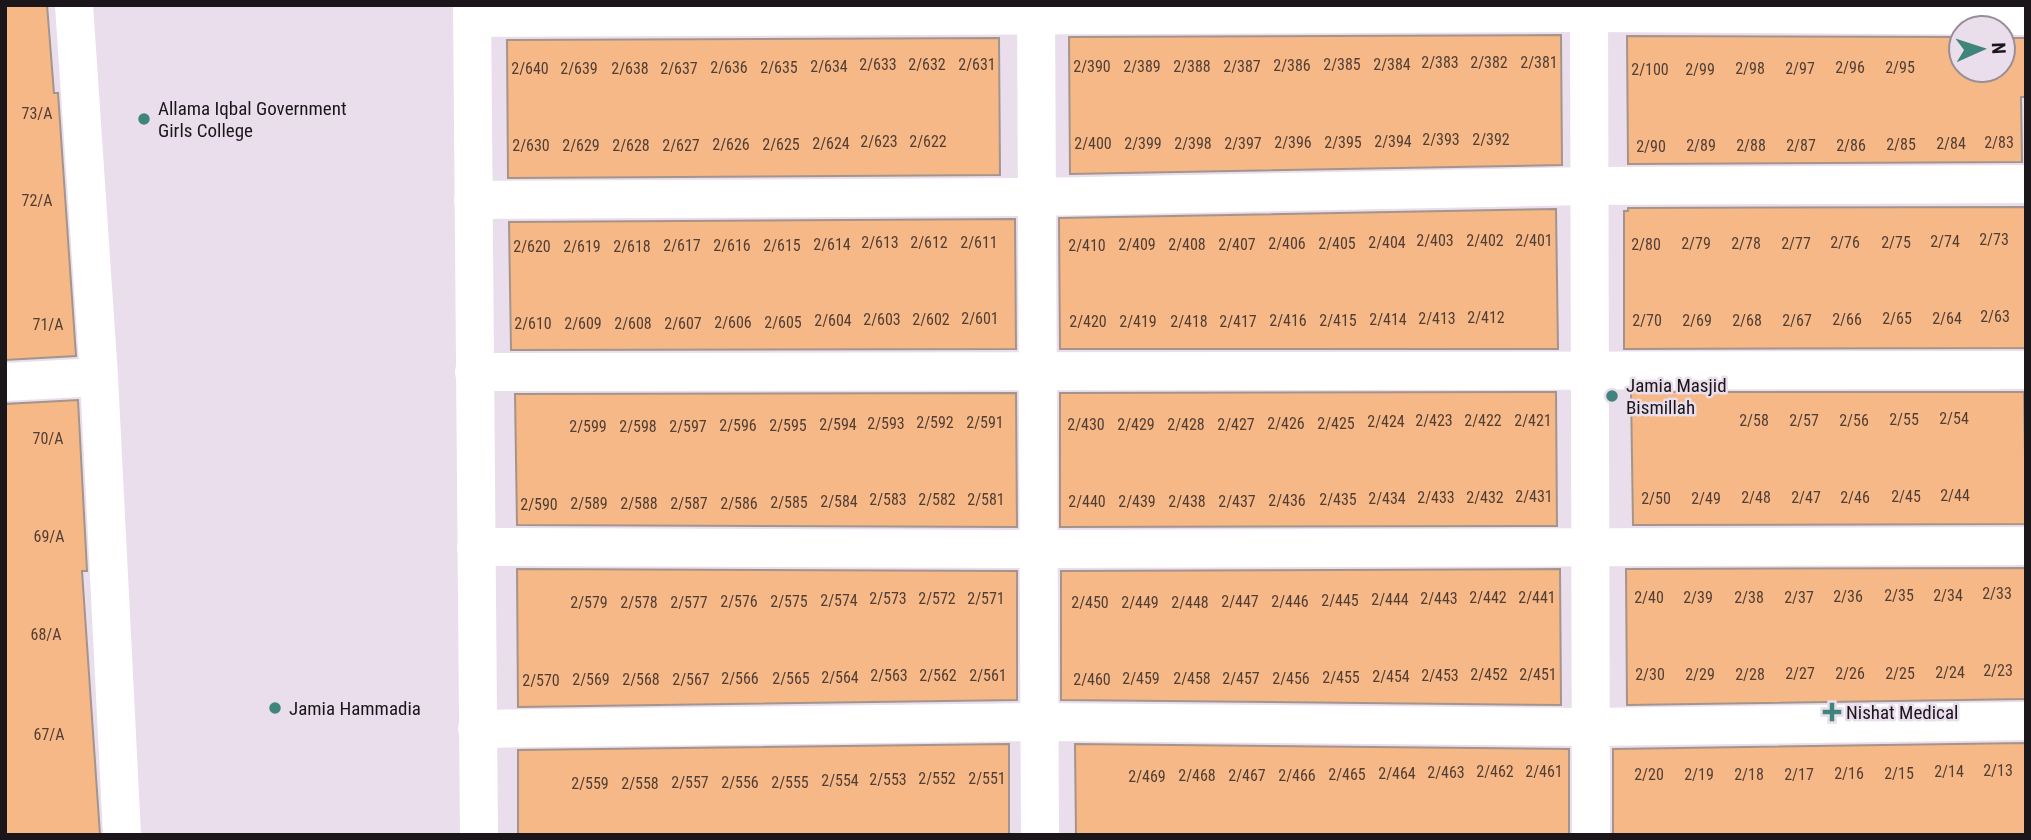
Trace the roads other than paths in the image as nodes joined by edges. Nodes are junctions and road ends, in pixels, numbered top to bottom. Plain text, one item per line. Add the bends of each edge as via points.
1 (74, 5) edge
2 (1589, 9) edge
3 (1036, 10) edge
4 (472, 12) edge
5 (2026, 16) edge
6 (2026, 184) edge
7 (1589, 186) junction
8 (1037, 197) junction
9 (472, 200) junction
10 (1589, 369) junction
11 (2026, 370) edge
12 (474, 372) junction
13 (1037, 372) junction
14 (99, 377) junction
15 (5, 382) edge
16 (2026, 546) edge
17 (476, 547) junction
18 (1590, 548) junction
19 (1038, 549) junction
20 (2026, 721) edge
21 (1039, 722) junction
22 (1590, 727) junction
23 (477, 729) junction
24 (122, 835) edge
25 (479, 835) edge
26 (1040, 835) edge
27 (1591, 835) edge

1 - 14 street
2 - 3 street
2 - 5 street
2 - 7 street
3 - 4 street
3 - 8 street
4 - 9 street
6 - 7 street
7 - 8 street
7 - 10 street
8 - 9 street
8 - 13 street
9 - 12 street
10 - 11 street
10 - 13 street
10 - 18 street
12 - 13 street
12 - 17 street
13 - 19 street
14 - 15 street
14 - 24 street
16 - 18 street
17 - 19 street
17 - 23 street
18 - 19 street
18 - 22 street
19 - 21 street
20 - 22 street
21 - 22 street
21 - 23 street
21 - 26 street
22 - 27 street
23 - 25 street

